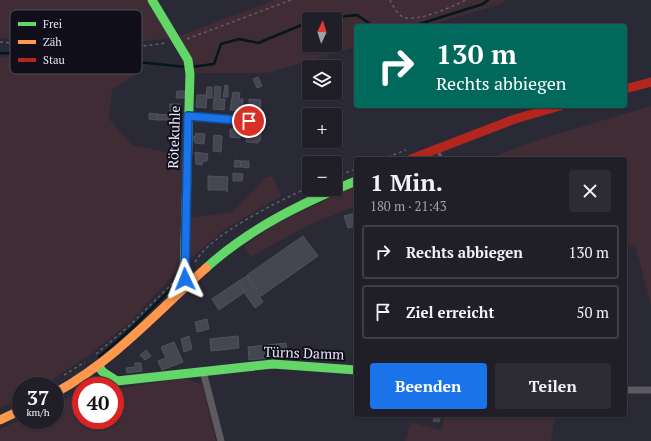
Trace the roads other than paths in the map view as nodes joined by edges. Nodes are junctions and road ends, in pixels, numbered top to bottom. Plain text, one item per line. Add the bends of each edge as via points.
1 (152, 0) edge
2 (651, 82) edge
3 (627, 88) edge
4 (552, 108) edge
5 (188, 116) junction
6 (264, 123) dead end
7 (437, 149) junction
8 (416, 157) edge
9 (441, 157) edge
10 (354, 182) edge
11 (187, 284) junction
12 (98, 366) junction
13 (354, 370) edge
14 (203, 371) junction
15 (64, 388) edge
16 (627, 390) edge
17 (651, 390) edge
18 (12, 414) edge
19 (0, 420) edge
20 (221, 441) edge

1 - 5 main road, Rötekuhle via 188,60
2 - 3 main road
4 - 7 main road via 515,118
5 - 6 lane
5 - 11 main road, Rötekuhle via 184,275
7 - 8 main road
7 - 9 lane
10 - 11 main road via 316,197 254,230
11 - 12 main road
12 - 14 main road, Türns Damm via 117,381
12 - 15 main road
13 - 14 main road, Türns Damm via 273,364
14 - 20 street
16 - 17 street
18 - 19 main road

